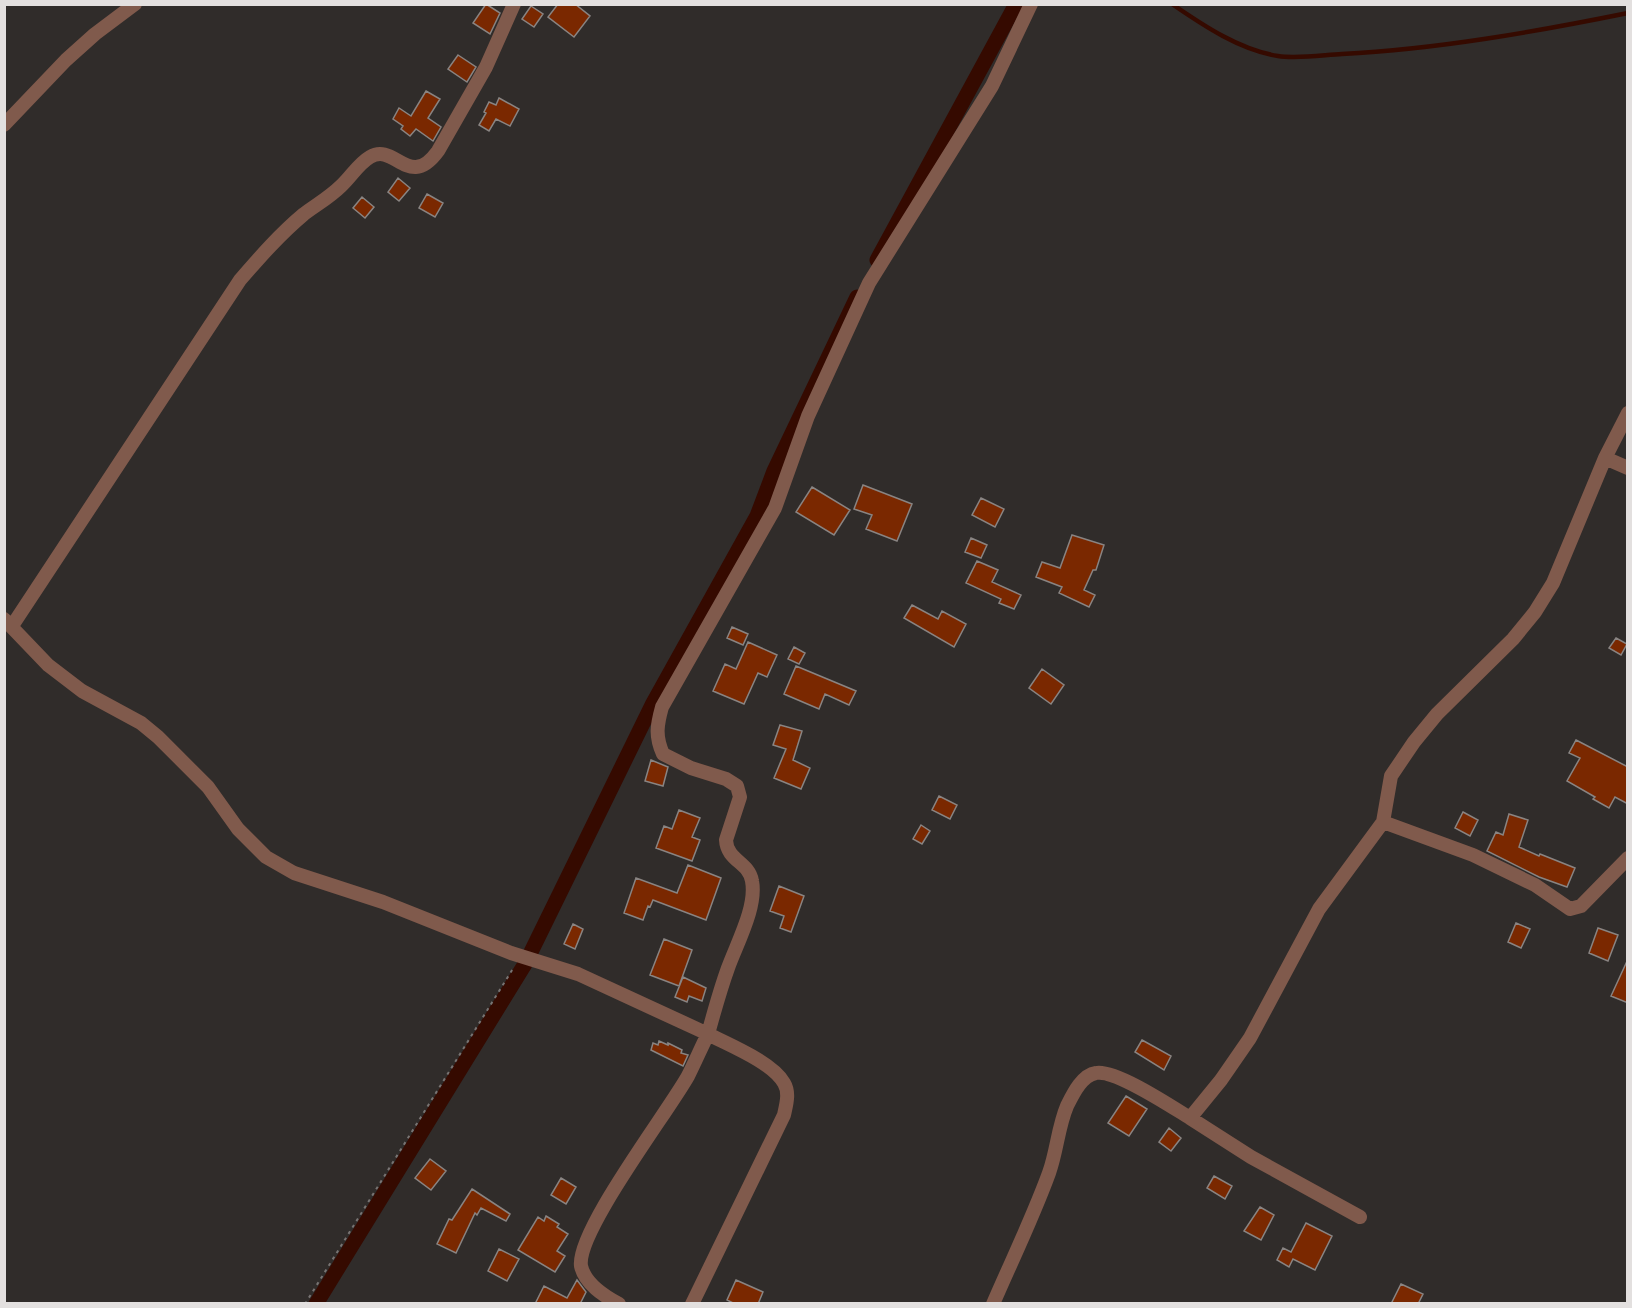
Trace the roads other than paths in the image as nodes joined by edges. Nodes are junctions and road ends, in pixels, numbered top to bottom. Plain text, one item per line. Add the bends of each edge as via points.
1 (135, 4) edge
2 (514, 4) edge
3 (1031, 4) edge
4 (4, 124) edge
5 (1628, 413) edge
6 (1605, 458) junction
7 (1628, 468) edge
8 (8, 622) edge
9 (1383, 822) junction
10 (1628, 858) edge
11 (708, 1034) junction
12 (1190, 1118) junction
13 (1360, 1217) dead end
14 (611, 1302) edge
15 (692, 1304) edge
16 (993, 1304) edge

1 - 4 street via 66,60
2 - 8 street via 486,67 429,164 412,167 381,154 372,156 270,245 240,280
3 - 11 street via 992,86 869,283 808,416 776,508 662,707 656,730 663,753 691,768 733,782 740,790 726,845 732,857 750,873 753,898
5 - 6 street
6 - 7 street
6 - 9 street via 1553,584 1513,639 1414,742 1391,776
8 - 11 street via 48,665 82,691 141,723 158,737 266,857 294,873 578,974
9 - 10 street via 1473,855 1535,885 1570,909 1581,906
9 - 12 street via 1319,909 1250,1038
11 - 14 street via 688,1076 616,1188 582,1253 585,1276
11 - 15 street via 772,1071 784,1082 788,1094 784,1115
12 - 13 street via 1251,1157
12 - 16 street via 1110,1073 1086,1077 1067,1107 1050,1171

